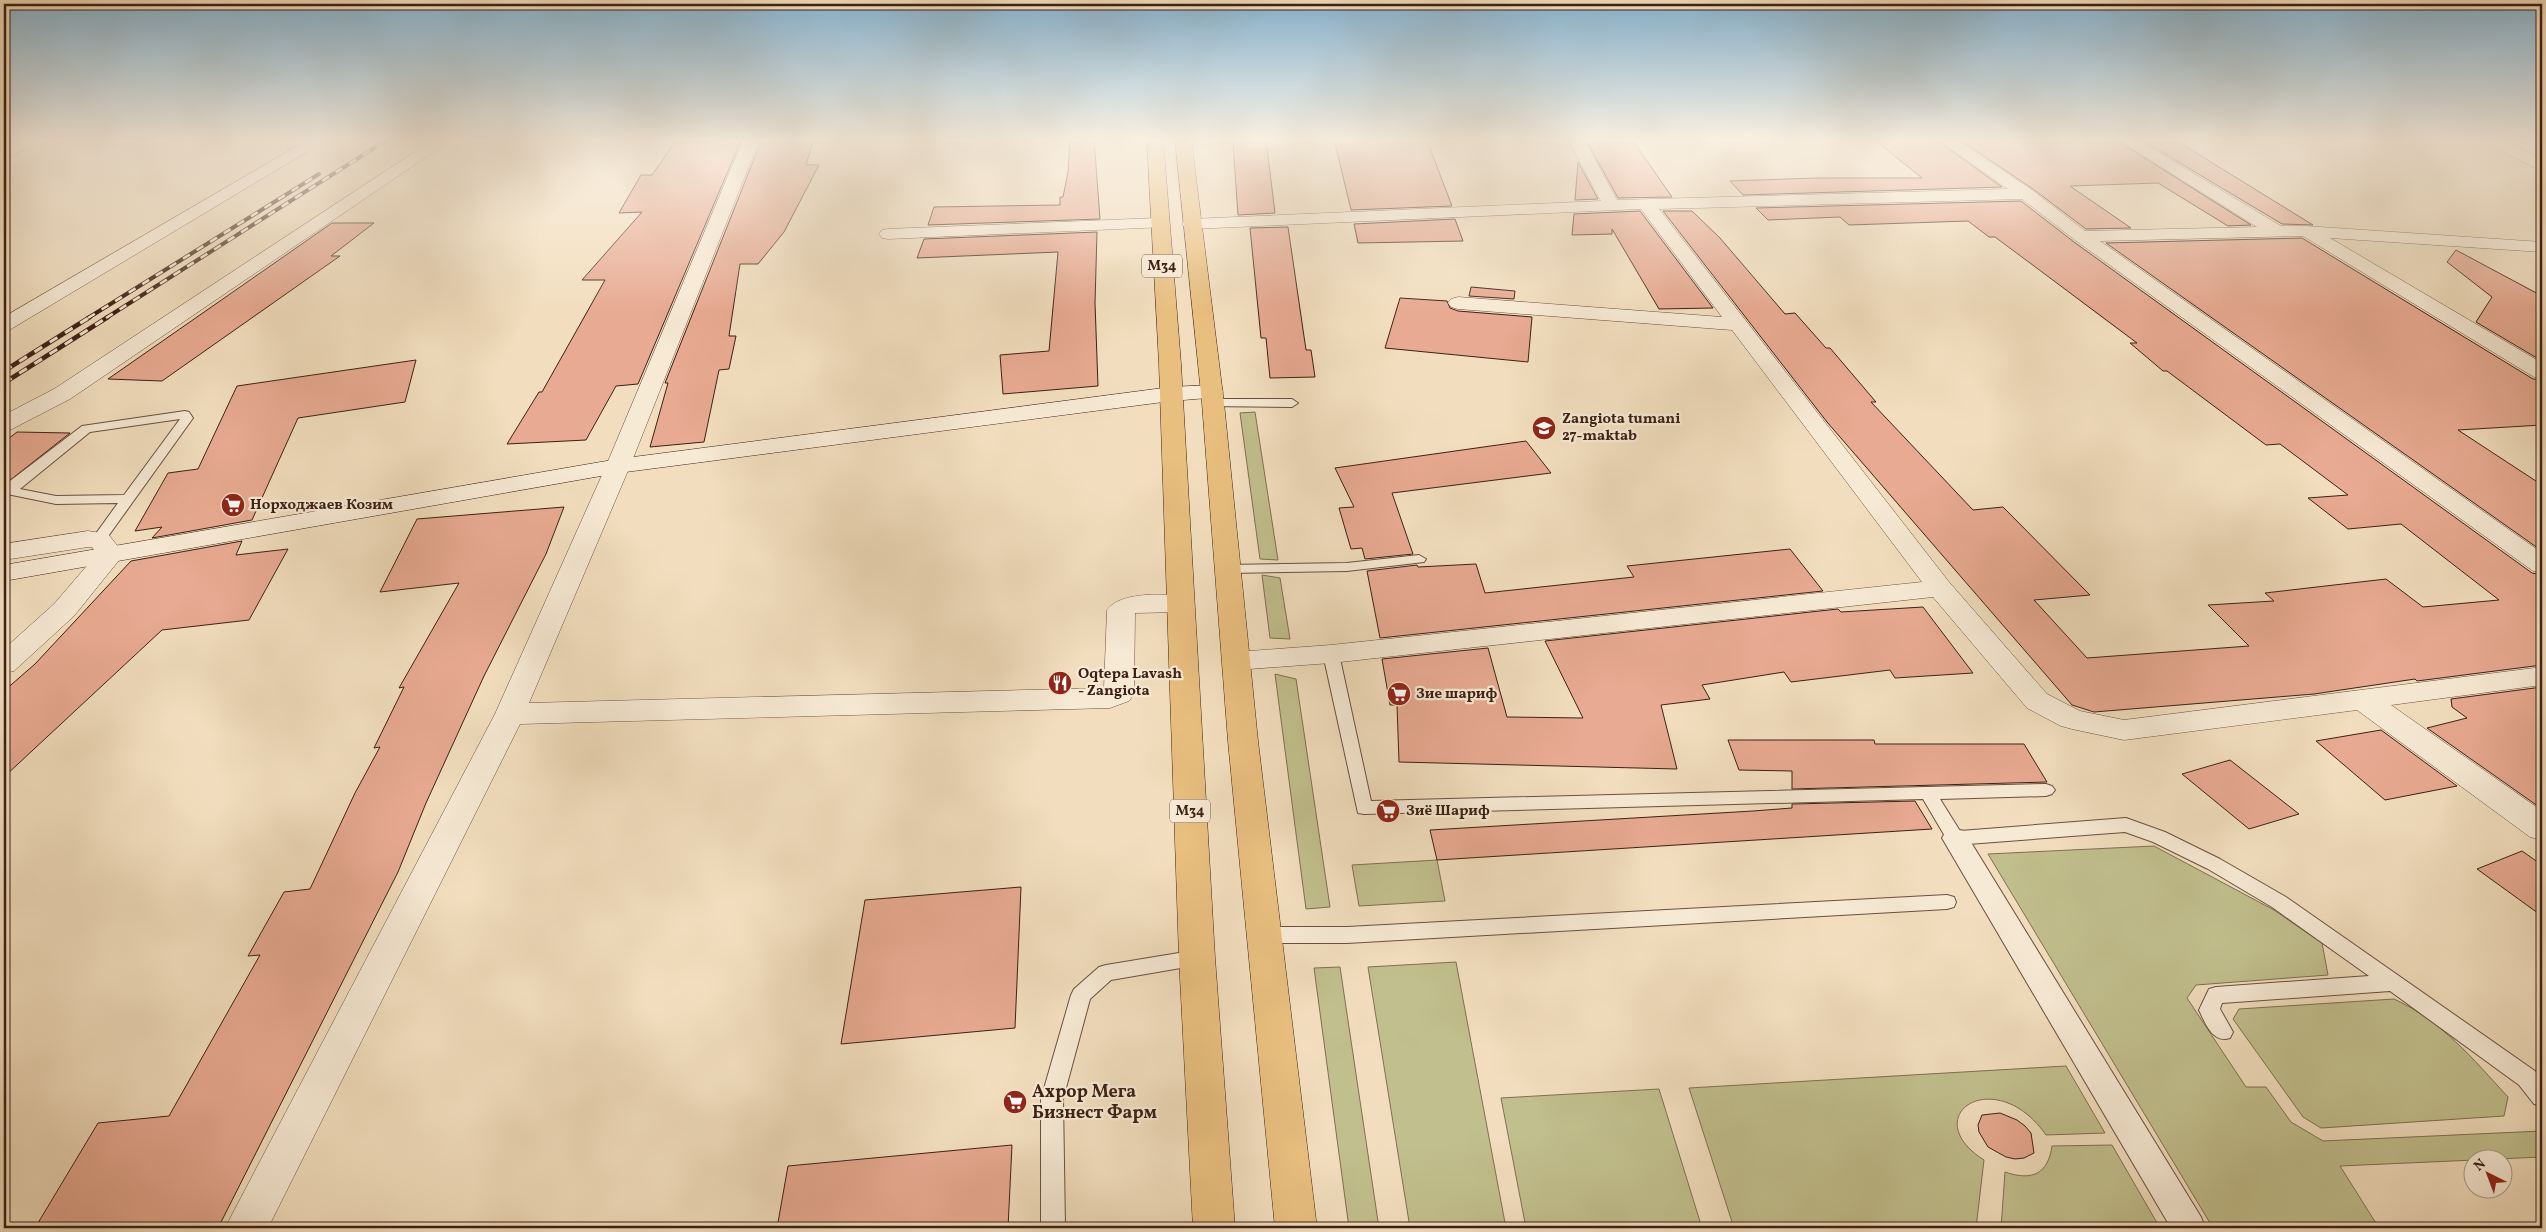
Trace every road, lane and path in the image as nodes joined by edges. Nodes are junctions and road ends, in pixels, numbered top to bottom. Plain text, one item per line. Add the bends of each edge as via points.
1 (224, 195) edge
2 (360, 195) edge
3 (729, 195) edge
4 (1158, 195) edge
5 (1188, 195) edge
6 (1606, 195) edge
7 (1969, 195) edge
8 (2028, 195) edge
9 (2218, 195) edge
10 (1646, 204) junction
11 (1612, 206) junction
12 (1159, 223) junction
13 (1191, 224) junction
14 (2305, 230) junction
15 (2276, 231) junction
16 (888, 234) dead end
17 (2081, 236) junction
18 (2542, 247) edge
19 (1458, 304) dead end
20 (1738, 324) junction
21 (4, 325) edge
22 (2542, 372) edge
23 (1171, 394) junction
24 (1213, 398) junction
25 (1292, 403) dead end
26 (4, 424) edge
27 (618, 466) junction
28 (128, 499) junction
29 (105, 547) junction
30 (4, 552) edge
31 (1419, 559) dead end
32 (2542, 565) edge
33 (1228, 569) junction
34 (4, 572) edge
35 (1940, 588) junction
36 (1180, 604) junction
37 (1331, 654) junction
38 (1236, 661) junction
39 (4, 664) edge
40 (2542, 676) edge
41 (2361, 698) junction
42 (510, 714) junction
43 (2046, 790) dead end
44 (1928, 793) junction
45 (2542, 828) edge
46 (1955, 838) junction
47 (1947, 902) dead end
48 (1264, 935) junction
49 (1197, 958) junction
50 (2393, 983) junction
51 (2223, 1032) dead end
52 (2542, 1097) edge
53 (246, 1228) edge
54 (1053, 1228) edge
55 (1214, 1228) edge
56 (1296, 1228) edge
57 (2189, 1228) edge

1 - 21 street
2 - 26 street via 62,394
3 - 27 street
4 - 12 main road, M34
5 - 13 main road, M34
6 - 11 street
7 - 10 street
8 - 17 street
9 - 15 street
10 - 11 street
10 - 20 street
11 - 13 street
12 - 16 street
12 - 23 main road, M34
13 - 24 main road, M34
14 - 15 street
14 - 18 street
14 - 22 street
15 - 17 street
17 - 32 street
19 - 20 street
20 - 35 street
23 - 24 street
23 - 27 street
23 - 36 main road, M34
24 - 25 lane
24 - 33 main road, M34
27 - 29 street
27 - 42 street
28 - 28 lane via 187,418 186,415 86,429 15,484 12,491 56,500
28 - 29 lane
29 - 30 street via 88,538
29 - 34 street
29 - 39 street via 64,610
31 - 33 lane via 1347,566
33 - 38 main road, M34
35 - 37 street
35 - 41 street via 2037,701 2072,719 2124,730
36 - 42 street via 1129,605 1121,610 1119,694 1110,698
36 - 49 main road, M34
37 - 38 street
37 - 44 lane via 1364,808
38 - 48 main road, M34
40 - 41 street
41 - 45 street
42 - 53 street
43 - 44 lane
44 - 46 lane
46 - 50 lane via 2126,825 2159,837 2239,878 2279,902
46 - 57 street
47 - 48 lane via 1347,935
48 - 56 main road, M34
49 - 54 lane via 1106,974 1081,995 1052,1099
49 - 55 main road, M34
50 - 51 lane via 2216,995 2209,1010
50 - 52 lane via 2527,1078

